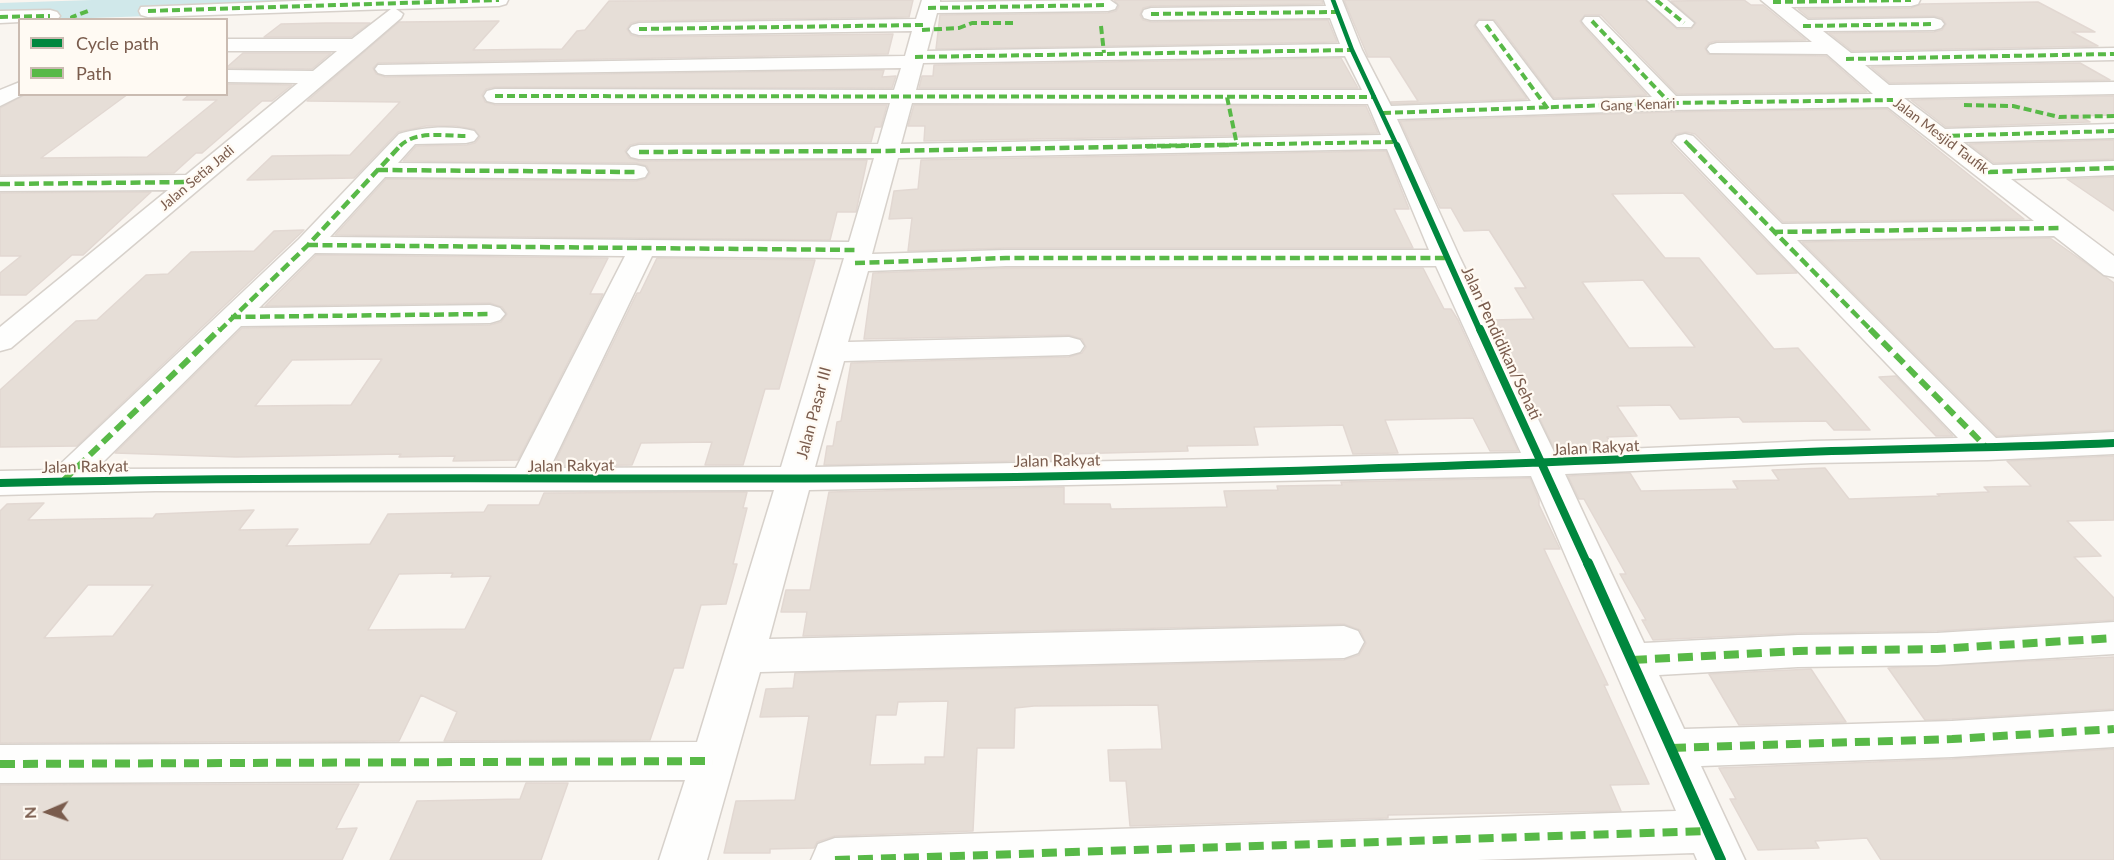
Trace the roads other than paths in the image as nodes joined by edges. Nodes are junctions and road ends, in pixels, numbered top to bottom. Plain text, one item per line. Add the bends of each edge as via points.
1 (500, 0) edge
2 (1656, 0) edge
3 (1911, 0) edge
4 (1772, 1) edge
5 (1108, 5) dead end
6 (1335, 6) edge
7 (148, 11) dead end
8 (394, 14) dead end
9 (1152, 14) dead end
10 (50, 16) dead end
11 (926, 16) edge
12 (0, 17) edge
13 (1592, 21) dead end
14 (1013, 23) dead end
15 (1684, 23) dead end
16 (1934, 24) dead end
17 (1486, 25) dead end
18 (1101, 26) dead end
19 (1803, 26) junction
20 (639, 28) dead end
21 (228, 45) edge
22 (358, 45) junction
23 (1718, 49) dead end
24 (1352, 50) junction
25 (1104, 53) junction
26 (1839, 53) junction
27 (2114, 54) edge
28 (914, 60) junction
29 (385, 69) dead end
30 (228, 76) edge
31 (320, 77) junction
32 (2114, 88) edge
33 (18, 89) edge
34 (495, 96) dead end
35 (1889, 96) junction
36 (1227, 97) junction
37 (0, 99) edge
38 (1670, 103) junction
39 (900, 105) junction
40 (1379, 105) junction
41 (1964, 105) dead end
42 (1548, 109) junction
43 (700, 117) dead end
44 (2114, 117) edge
45 (2114, 131) edge
46 (466, 136) dead end
47 (1940, 136) junction
48 (1685, 141) dead end
49 (1394, 142) junction
50 (1236, 145) junction
51 (884, 162) junction
52 (2114, 168) edge
53 (378, 170) junction
54 (765, 172) dead end
55 (1988, 172) junction
56 (192, 182) junction
57 (0, 184) edge
58 (2061, 228) junction
59 (1773, 232) junction
60 (308, 245) junction
61 (642, 249) junction
62 (857, 256) junction
63 (1446, 258) junction
64 (2114, 269) edge
65 (490, 314) dead end
66 (231, 317) junction
67 (0, 342) edge
68 (1069, 346) dead end
69 (831, 352) junction
70 (2114, 443) edge
71 (1988, 449) junction
72 (1543, 464) junction
73 (797, 477) junction
74 (64, 480) junction
75 (527, 480) junction
76 (0, 483) edge
77 (2114, 638) edge
78 (1344, 642) dead end
79 (744, 656) junction
80 (1632, 660) junction
81 (2114, 729) edge
82 (1671, 748) junction
83 (713, 761) junction
84 (0, 764) edge
85 (1714, 846) edge
86 (683, 860) edge
87 (835, 860) edge

1 - 7 street
2 - 15 street
3 - 4 street
4 - 19 street, Jalan Mesjid Taufik
5 - 11 street
6 - 9 street
6 - 24 street, Jalan Pendidikan/Sehati
8 - 22 street, Jalan Setia Jadi
10 - 12 street
11 - 14 street via 959,28 972,23
11 - 20 street
11 - 28 street, Jalan Pasar III
13 - 38 street
16 - 19 street
17 - 42 street
18 - 25 street
19 - 26 street, Jalan Mesjid Taufik
21 - 22 street
22 - 31 street, Jalan Setia Jadi
23 - 26 street
24 - 25 street
24 - 40 street, Jalan Pendidikan/Sehati
25 - 28 street
26 - 27 street
26 - 35 street, Jalan Mesjid Taufik
28 - 29 street
28 - 39 street, Jalan Pasar III
30 - 31 street
31 - 56 street, Jalan Setia Jadi
32 - 35 street, Gang Kenari
33 - 37 street
34 - 39 street
35 - 38 street, Gang Kenari
35 - 47 street, Jalan Mesjid Taufik
36 - 39 street, Gang Kenari
36 - 40 street, Gang Kenari
36 - 50 street
38 - 42 street, Gang Kenari
39 - 43 street
39 - 51 street, Jalan Pasar III
40 - 42 street, Gang Kenari
40 - 49 street, Jalan Pendidikan/Sehati
41 - 44 street via 2013,106 2059,117
45 - 47 street
46 - 53 street via 411,136
47 - 55 street, Jalan Mesjid Taufik
48 - 59 street
49 - 50 street
49 - 63 street, Jalan Pendidikan/Sehati
50 - 51 street
51 - 53 street via 637,162
51 - 54 street
51 - 62 street, Jalan Pasar III
52 - 55 street
53 - 60 street
55 - 58 street, Jalan Mesjid Taufik
56 - 57 street
56 - 67 street, Jalan Setia Jadi
58 - 59 street
58 - 64 street, Jalan Mesjid Taufik
59 - 71 street
60 - 61 street
60 - 66 street
61 - 62 street
61 - 75 street
62 - 63 street
62 - 69 street, Jalan Pasar III
63 - 72 street, Jalan Pendidikan/Sehati
65 - 66 street
66 - 74 street
68 - 69 street
69 - 73 street, Jalan Pasar III
70 - 71 street, Jalan Rakyat
71 - 72 street, Jalan Rakyat
72 - 73 street, Jalan Rakyat via 922,478
72 - 80 street, Jalan Pendidikan/Sehati
73 - 75 street, Jalan Rakyat
73 - 79 street, Jalan Pasar III
74 - 75 street, Jalan Rakyat
74 - 76 street, Jalan Rakyat
77 - 80 street
78 - 79 street
79 - 83 street, Jalan Pasar III
80 - 82 street, Jalan Pendidikan/Sehati
81 - 82 street via 1952,739
82 - 85 street, Jalan Pendidikan/Sehati
83 - 84 street
83 - 86 street, Jalan Pasar III
85 - 87 street

